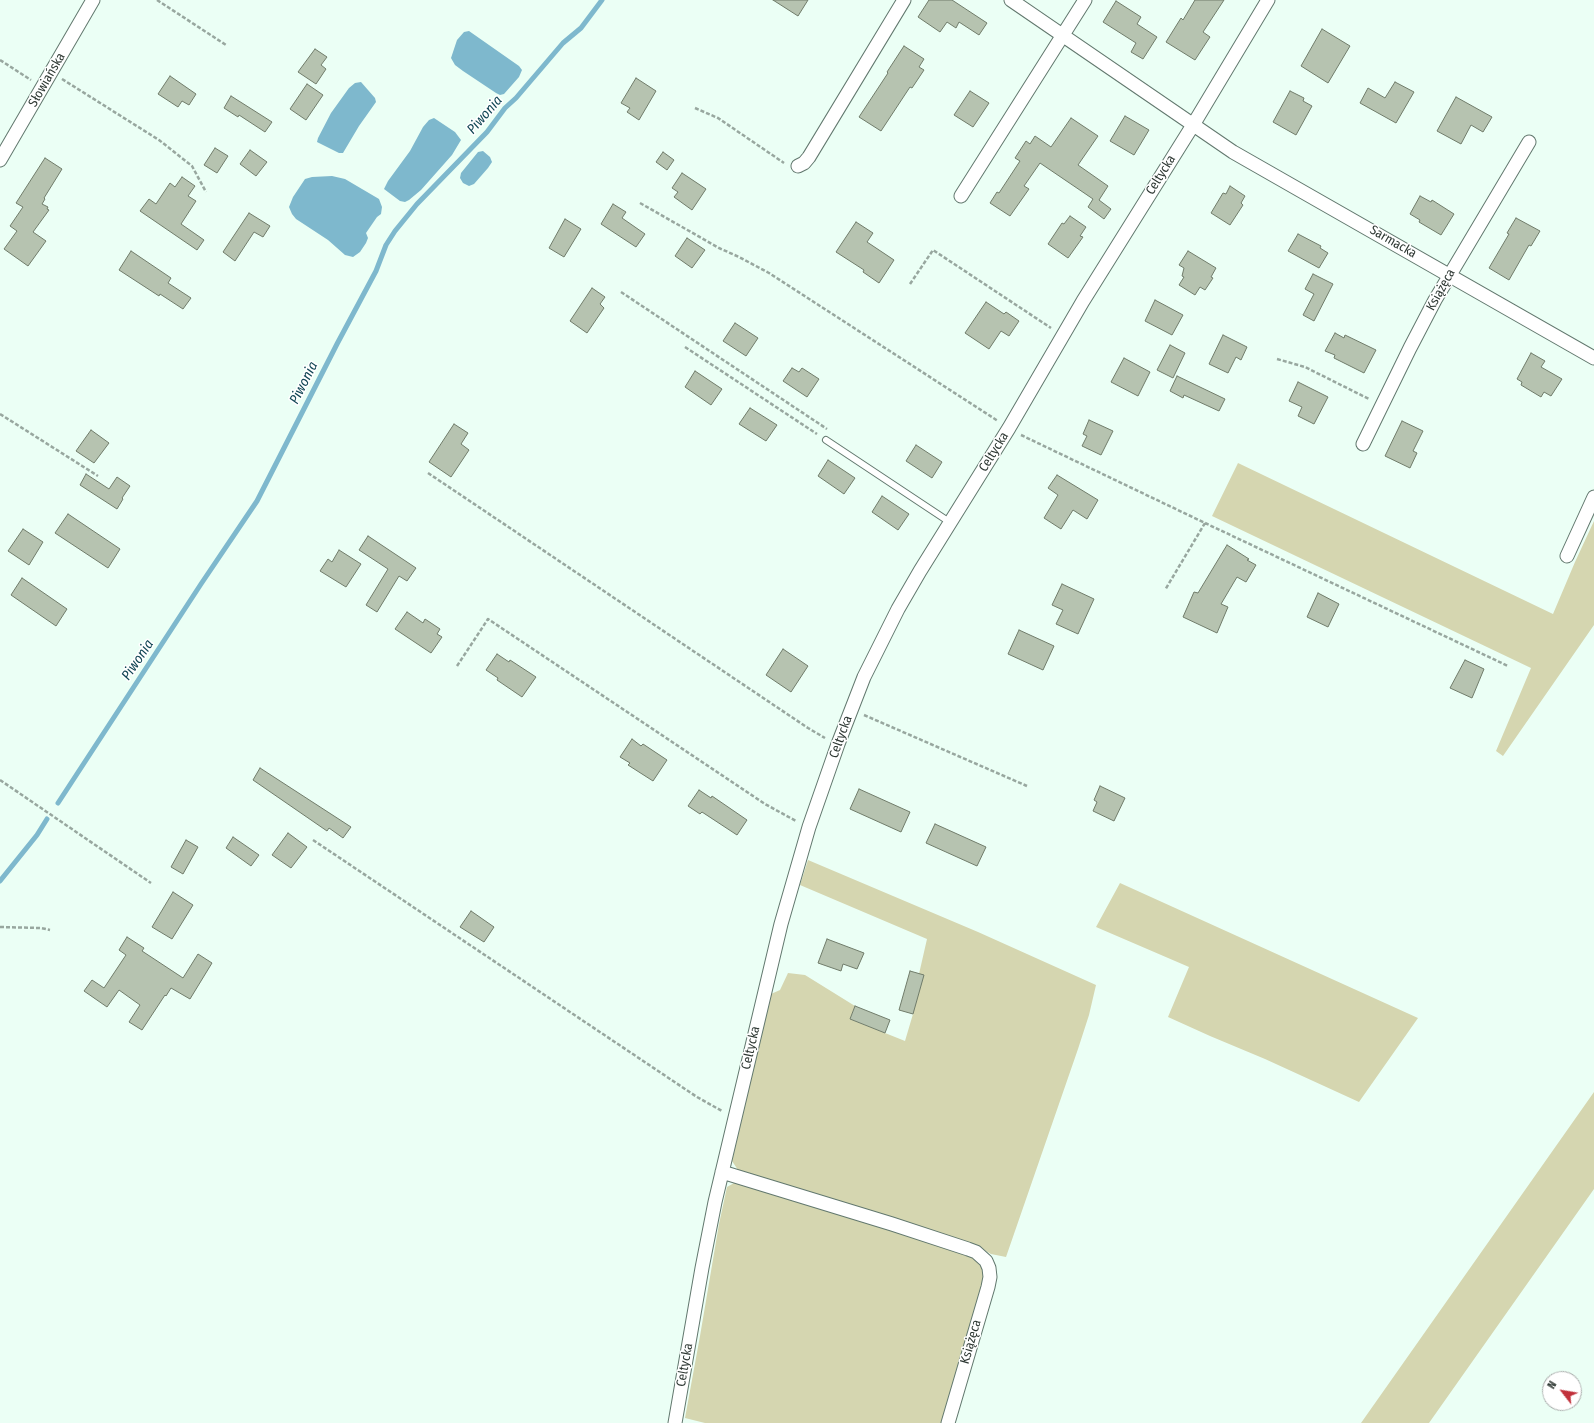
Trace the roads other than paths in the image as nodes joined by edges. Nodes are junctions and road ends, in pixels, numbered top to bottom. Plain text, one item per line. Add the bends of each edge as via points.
1 (93, 0) edge
2 (904, 0) edge
3 (1011, 0) edge
4 (1085, 0) edge
5 (1268, 0) edge
6 (1063, 36) junction
7 (1193, 125) junction
8 (1529, 142) dead end
9 (0, 160) edge
10 (798, 166) road end
11 (961, 196) dead end
12 (1450, 275) junction
13 (1594, 358) edge
14 (826, 440) road end
15 (1363, 444) dead end
16 (1594, 497) edge
17 (951, 523) junction
18 (1567, 556) dead end
19 (722, 1172) junction
20 (675, 1423) edge
21 (948, 1423) edge

1 - 9 street, Słowiańska
2 - 10 street via 812,152 804,163
3 - 6 street
4 - 6 street
5 - 7 street, Celtycka
6 - 7 street
6 - 11 street
7 - 12 street, Sarmacka via 1233,152
7 - 17 street, Celtycka via 1082,301
8 - 12 street, Książęca
12 - 13 street, Sarmacka
12 - 15 street, Książęca via 1410,348
14 - 17 lane
16 - 18 street
17 - 19 street, Celtycka via 898,609 879,646 838,744 809,827 781,924
19 - 20 street, Celtycka
19 - 21 street, Książęca via 968,1249 986,1261 990,1277 988,1287

